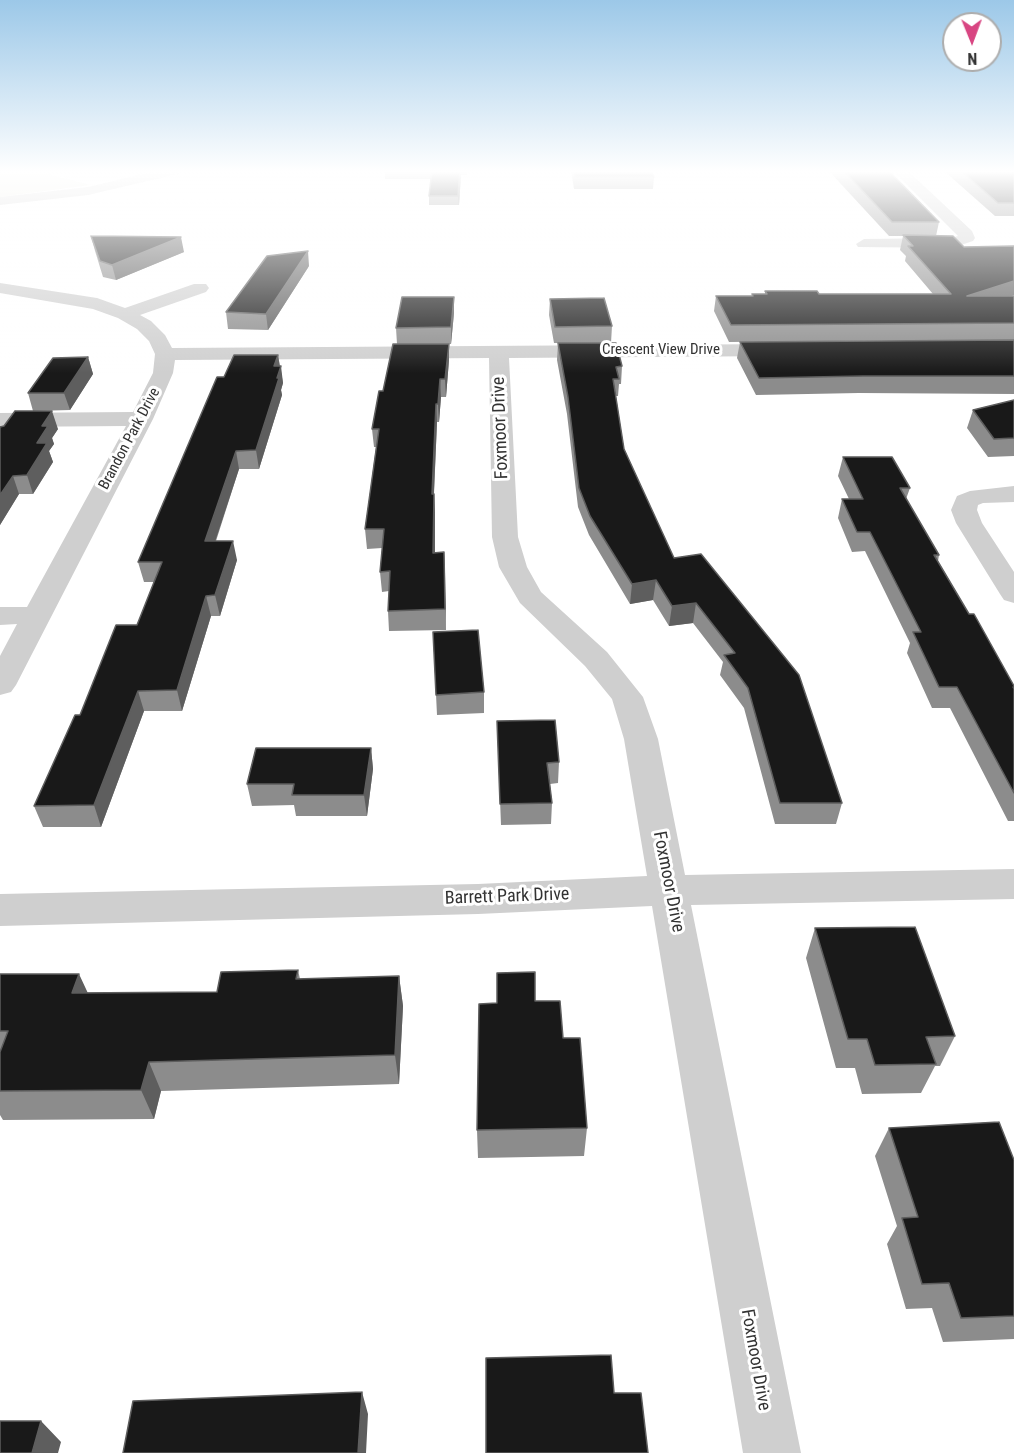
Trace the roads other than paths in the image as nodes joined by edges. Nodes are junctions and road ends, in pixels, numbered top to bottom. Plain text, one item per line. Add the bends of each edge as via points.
1 (967, 238) edge
2 (864, 244) dead end
3 (0, 288) edge
4 (200, 288) dead end
5 (125, 314) junction
6 (798, 350) edge
7 (499, 351) junction
8 (165, 354) junction
9 (142, 419) junction
10 (0, 420) edge
11 (1014, 494) edge
12 (1014, 594) edge
13 (37, 615) junction
14 (0, 616) edge
15 (0, 685) edge
16 (1014, 884) edge
17 (670, 890) junction
18 (0, 910) edge
19 (772, 1453) edge

1 - 2 street via 952,243
3 - 5 street via 97,304
4 - 5 street
5 - 8 street via 144,325 158,339
6 - 7 street, Crescent View Drive
7 - 8 street, Crescent View Drive
7 - 17 street, Foxmoor Drive via 505,537 513,567 530,597 596,659 627,697 641,739
8 - 9 street, Brandon Park Drive via 163,373
9 - 10 street
9 - 13 street, Brandon Park Drive
11 - 12 street via 979,496 966,501 964,510
13 - 14 street
13 - 15 street, Brandon Park Drive
16 - 17 street, Barrett Park Drive
17 - 18 street, Barrett Park Drive via 478,899
17 - 19 street, Foxmoor Drive

